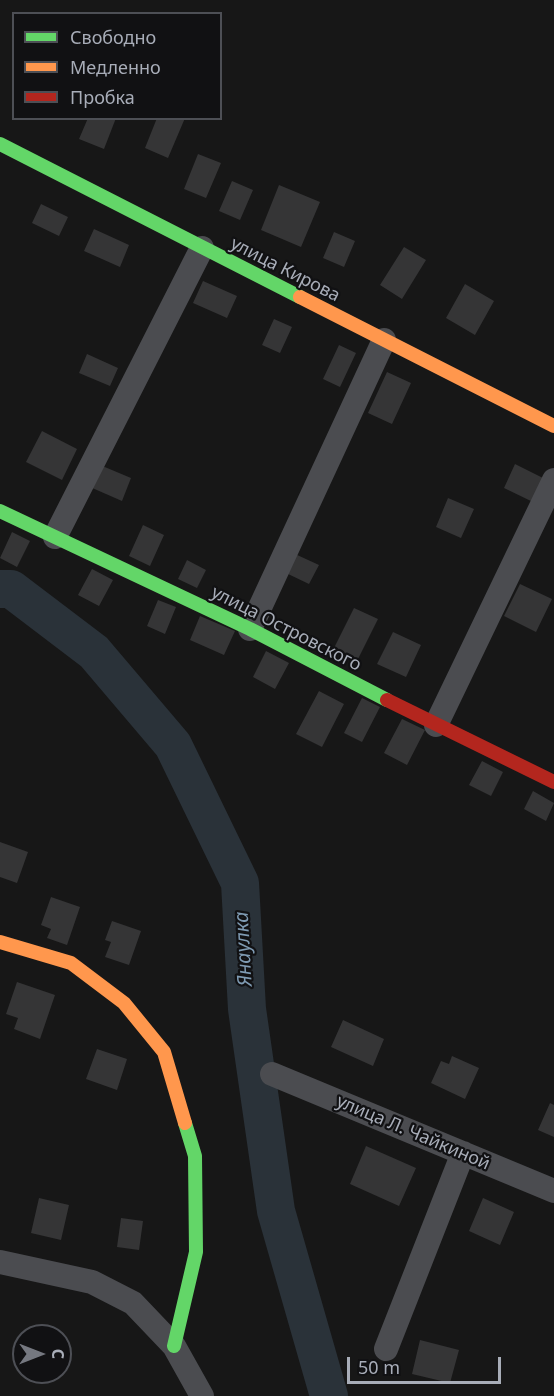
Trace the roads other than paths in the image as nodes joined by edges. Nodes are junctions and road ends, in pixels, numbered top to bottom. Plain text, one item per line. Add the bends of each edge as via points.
1 (0, 144) edge
2 (202, 248) junction
3 (384, 340) junction
4 (554, 426) edge
5 (554, 480) edge
6 (0, 511) edge
7 (55, 537) junction
8 (250, 629) junction
9 (436, 725) junction
10 (554, 782) edge
11 (0, 942) edge
12 (272, 1074) dead end
13 (463, 1153) junction
14 (554, 1191) edge
15 (0, 1262) edge
16 (174, 1346) junction
17 (386, 1349) dead end
18 (202, 1396) edge

1 - 2 street, улица Кирова
2 - 3 street, улица Кирова
2 - 7 street
3 - 4 street, улица Кирова
3 - 8 street
5 - 9 street
6 - 7 street, улица Островского
7 - 8 street, улица Островского
8 - 9 street, улица Островского
9 - 10 street, улица Островского
11 - 16 street via 71,963 124,1003 164,1052 195,1156 196,1252
12 - 13 street, улица Л. Чайкиной
13 - 14 street, улица Л. Чайкиной
13 - 17 street
15 - 16 street via 92,1282 134,1303
16 - 18 street

